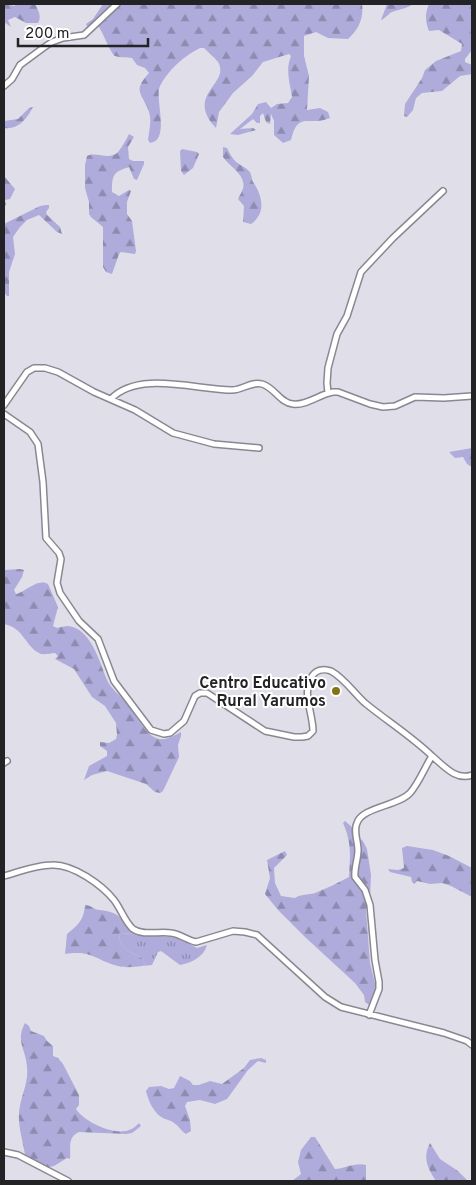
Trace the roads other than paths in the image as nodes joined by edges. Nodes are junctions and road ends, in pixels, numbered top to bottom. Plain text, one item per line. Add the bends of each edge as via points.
1 (117, 4) edge
2 (4, 86) edge
3 (443, 191) dead end
4 (328, 393) junction
5 (472, 396) edge
6 (111, 399) junction
7 (4, 405) edge
8 (4, 414) edge
9 (259, 448) dead end
10 (432, 756) junction
11 (472, 776) edge
12 (4, 876) edge
13 (369, 1015) junction
14 (472, 1045) edge
15 (4, 1152) edge
16 (68, 1181) edge

1 - 2 street via 84,35 52,42 20,65
3 - 4 street via 359,275 328,368
4 - 5 street via 338,392 383,407 395,406 415,397
4 - 6 street via 292,404 259,383 235,390 163,383 128,387
6 - 7 street via 54,370 37,368 27,372
6 - 9 street via 179,436 214,444
8 - 10 street via 30,432 38,444 45,534 61,559 57,582 60,593 79,621 98,639 114,682 150,730 170,733 184,721 194,696 206,693 264,731 294,737 308,736 313,731 308,703 310,679 323,669 331,671
10 - 11 street via 457,776
10 - 13 street via 409,794 366,813 356,823 355,877 365,890 370,905 379,982
12 - 13 street via 51,865 61,866 105,890 137,931 173,933 196,942 233,931 257,936 332,1002
13 - 14 street via 444,1033
15 - 16 street via 18,1155

